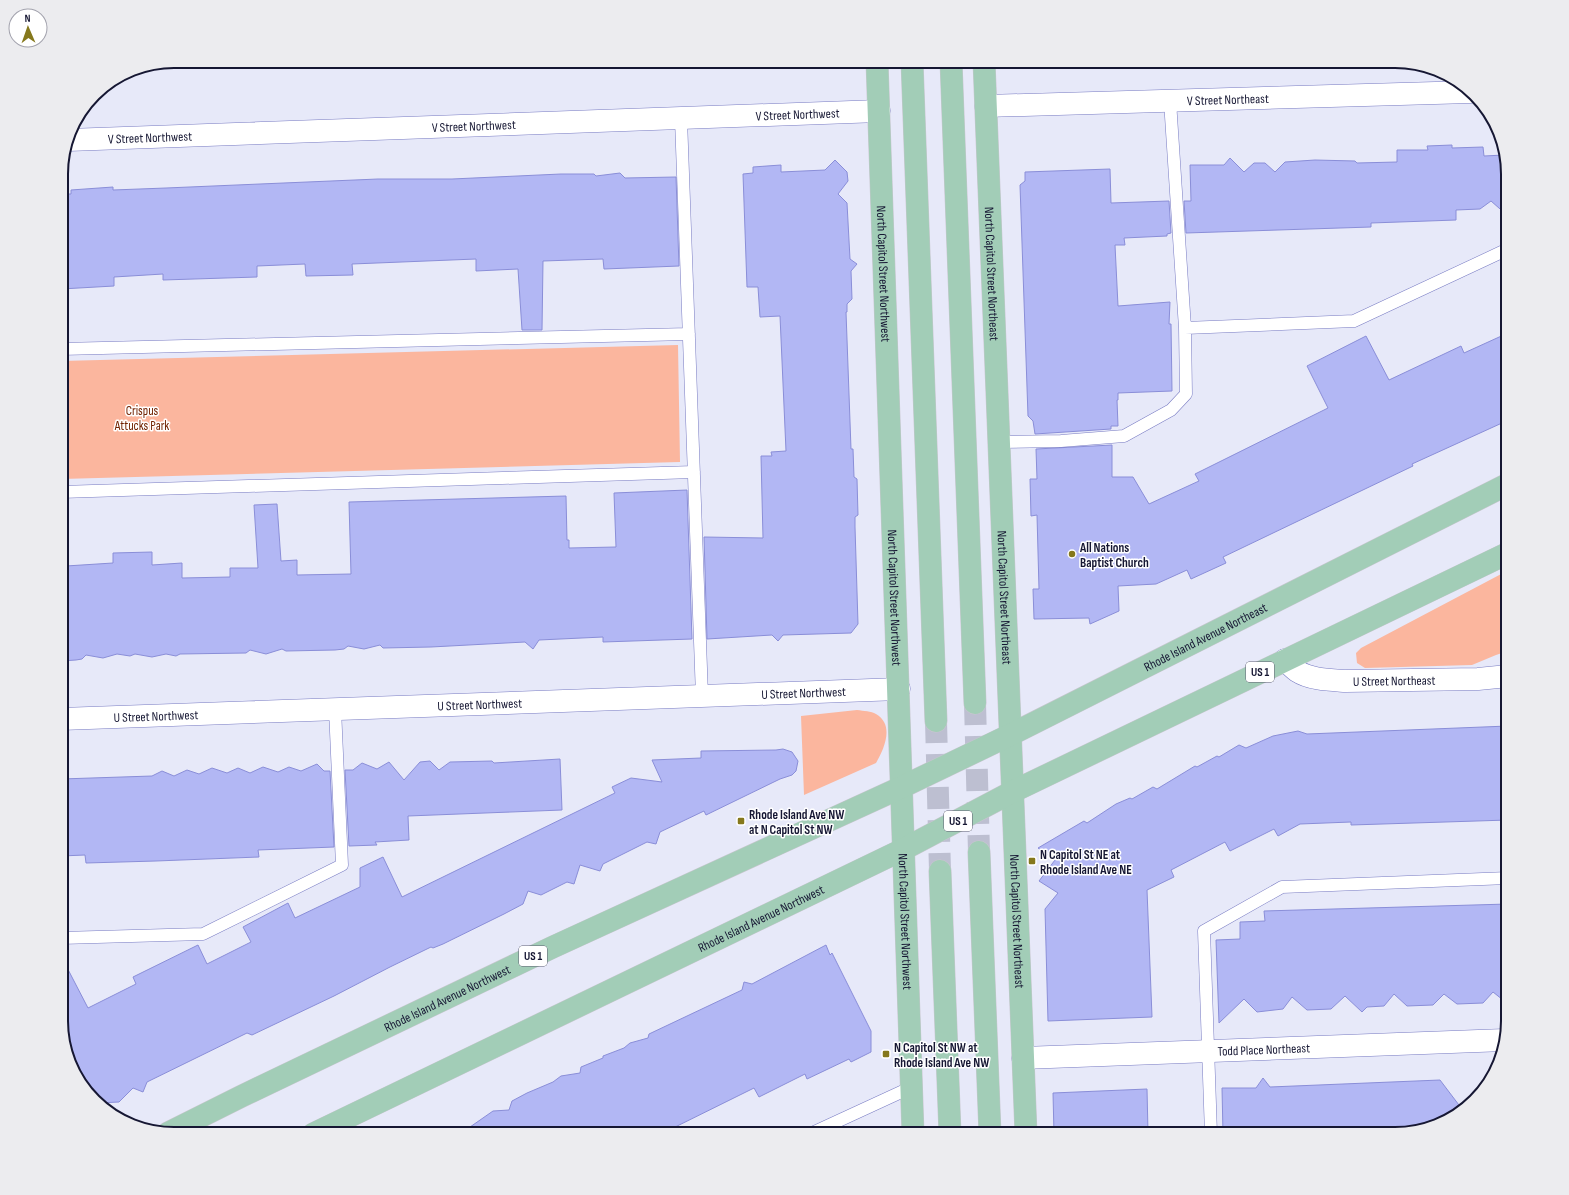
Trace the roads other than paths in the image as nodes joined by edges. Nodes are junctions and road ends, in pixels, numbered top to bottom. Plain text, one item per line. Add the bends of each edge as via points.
1 (877, 68) edge
2 (912, 68) edge
3 (951, 68) edge
4 (984, 68) edge
5 (1462, 92) edge
6 (1170, 101) junction
7 (986, 106) junction
8 (879, 111) junction
9 (682, 119) junction
10 (74, 140) edge
11 (1501, 252) edge
12 (1185, 328) junction
13 (689, 334) junction
14 (68, 349) edge
15 (999, 442) junction
16 (694, 472) junction
17 (1501, 488) edge
18 (68, 492) edge
19 (1501, 556) edge
20 (1285, 660) junction
21 (1501, 677) edge
22 (899, 689) junction
23 (702, 696) junction
24 (975, 703) tunnel mouth
25 (336, 709) junction
26 (68, 719) edge
27 (936, 721) tunnel mouth
28 (1010, 735) junction
29 (902, 787) junction
30 (1012, 792) junction
31 (904, 849) junction
32 (979, 852) tunnel mouth
33 (940, 871) tunnel mouth
34 (1501, 878) edge
35 (68, 938) edge
36 (1499, 1040) edge
37 (1208, 1051) junction
38 (1023, 1058) junction
39 (912, 1087) junction
40 (180, 1127) edge
41 (328, 1127) edge
42 (825, 1127) edge
43 (913, 1127) edge
44 (950, 1127) edge
45 (990, 1127) edge
46 (1026, 1127) edge
47 (1211, 1127) edge

1 - 8 main road, North Capitol Street Northwest
2 - 27 main road
3 - 24 main road
4 - 7 main road, North Capitol Street Northeast
5 - 6 street, V Street Northeast
6 - 7 street, V Street Northeast
6 - 12 lane
7 - 15 main road, North Capitol Street Northeast
8 - 9 street, V Street Northwest
8 - 22 main road, North Capitol Street Northwest
9 - 10 street, V Street Northwest
9 - 13 lane
11 - 12 lane via 1354,321
12 - 15 lane via 1186,394 1171,410 1124,436
13 - 14 lane
13 - 16 lane
15 - 28 main road, North Capitol Street Northeast
16 - 18 lane
16 - 23 lane
17 - 28 main road, Rhode Island Avenue Northeast / US 1
19 - 20 main road, US 1
20 - 21 street, U Street Northeast via 1298,671 1330,680
20 - 30 main road, US 1
22 - 23 street, U Street Northwest
22 - 29 main road, North Capitol Street Northwest
23 - 25 street, U Street Northwest
25 - 26 street, U Street Northwest
25 - 35 lane via 342,865 203,934
28 - 29 main road, Rhode Island Avenue Northeast / US 1
28 - 30 main road, North Capitol Street Northeast
29 - 31 main road, North Capitol Street Northwest
29 - 40 main road, Rhode Island Avenue Northwest / US 1 via 546,950
30 - 31 main road, Rhode Island Avenue Northwest / US 1
30 - 38 main road, North Capitol Street Northeast
31 - 39 main road, North Capitol Street Northwest
31 - 41 main road, Rhode Island Avenue Northwest / US 1
32 - 45 main road
33 - 44 main road
34 - 37 lane via 1282,887 1204,931
36 - 37 street, Todd Place Northeast
37 - 38 street, Todd Place Northeast
37 - 47 lane
38 - 46 main road, North Capitol Street Northeast
39 - 42 lane
39 - 43 main road, North Capitol Street Northwest

